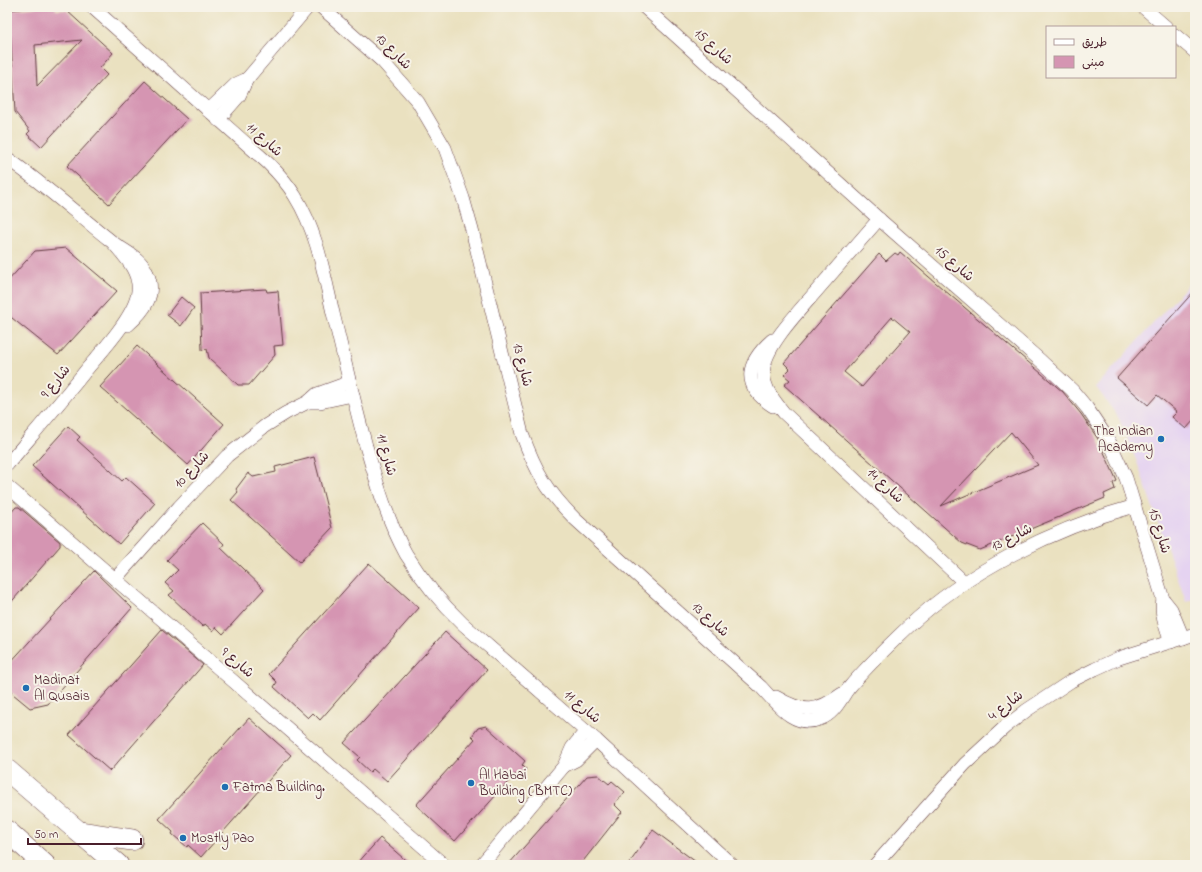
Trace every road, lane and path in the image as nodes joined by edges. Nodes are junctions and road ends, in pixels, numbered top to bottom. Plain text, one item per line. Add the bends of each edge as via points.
1 (92, 7) edge
2 (308, 7) edge
3 (321, 7) edge
4 (644, 7) edge
5 (1143, 7) edge
6 (1165, 26) edge
7 (1176, 36) edge
8 (1195, 52) edge
9 (213, 115) junction
10 (7, 148) edge
11 (7, 158) edge
12 (23, 170) junction
13 (879, 219) junction
14 (350, 382) junction
15 (353, 395) junction
16 (308, 402) junction
17 (7, 465) edge
18 (7, 486) edge
19 (1134, 506) junction
20 (115, 579) junction
21 (964, 582) junction
22 (1183, 638) edge
23 (591, 736) junction
24 (7, 770) edge
25 (7, 831) edge
26 (78, 832) junction
27 (132, 840) dead end
28 (875, 864) edge
29 (46, 865) edge
30 (118, 865) edge
31 (444, 865) edge
32 (480, 865) edge
33 (732, 865) edge

1 - 9 street, شارع 11
2 - 9 street via 247,79 239,96
3 - 21 street, شارع 13 via 382,62 418,102 445,148 472,230 522,434 542,481 575,519 761,687 788,704 803,709 826,704 848,689 907,627
4 - 13 street, شارع 15
5 - 6 street
7 - 8 street
9 - 14 street, شارع 11 via 282,178 305,214 313,233
10 - 12 street, شارع 9
11 - 12 street, شارع 9
12 - 17 street, شارع 9 via 114,244 135,257 147,272 150,292 143,311 114,336
13 - 19 street, شارع 15 via 1072,390 1109,441 1126,478
13 - 21 street, شارع 14 via 786,327 762,349 752,366 753,386 765,401 784,413
14 - 15 street, شارع 11
14 - 16 street, شارع 10 via 317,394
15 - 16 street, شارع 10
15 - 23 street, شارع 11 via 386,513 418,572 463,624
16 - 20 street, شارع 10 via 265,426 227,456
18 - 20 street, شارع 9
19 - 21 street, شارع 13 via 1069,529 1001,561
19 - 22 street, شارع 15 via 1163,599 1174,615
20 - 31 street, شارع 9
22 - 28 street, شارع 4 via 1119,658 1095,669 1071,681 1027,710 965,764
23 - 32 street via 576,760 564,766
23 - 33 street, شارع 11
24 - 26 main road
25 - 29 main road
26 - 27 main road
26 - 30 main road

